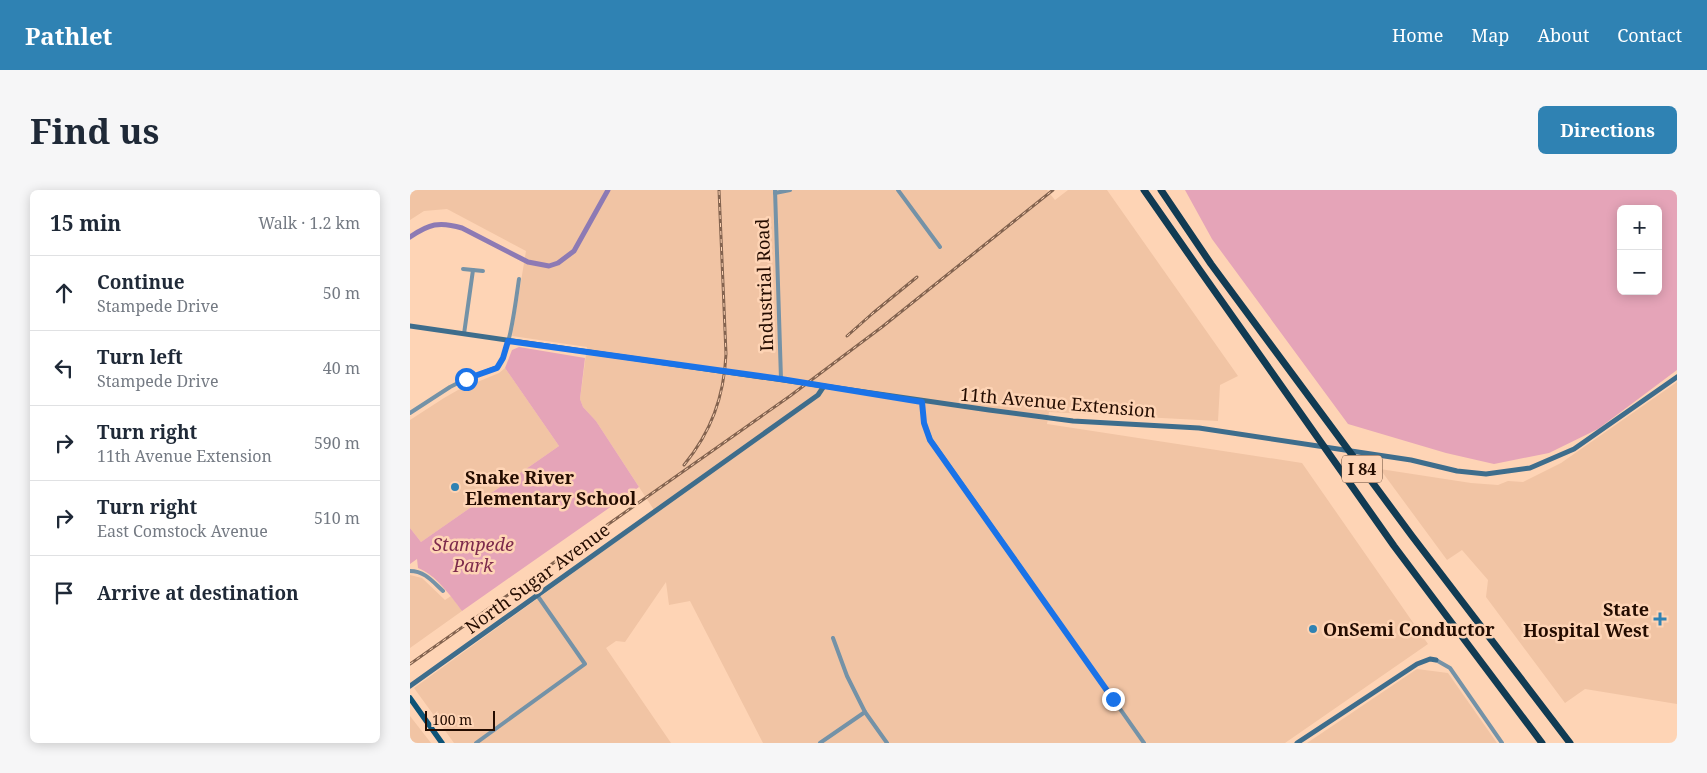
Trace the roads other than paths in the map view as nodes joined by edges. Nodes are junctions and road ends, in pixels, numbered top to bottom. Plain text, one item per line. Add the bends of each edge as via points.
1 (790, 190) edge
2 (898, 190) edge
3 (1144, 190) edge
4 (1161, 190) edge
5 (775, 191) edge
6 (940, 247) dead end
7 (464, 269) dead end
8 (474, 270) junction
9 (483, 272) dead end
10 (519, 278) dead end
11 (410, 326) edge
12 (464, 334) junction
13 (508, 341) junction
14 (1677, 377) edge
15 (781, 379) junction
16 (824, 386) junction
17 (922, 402) junction
18 (410, 412) edge
19 (410, 571) edge
20 (443, 591) dead end
21 (537, 594) junction
22 (833, 638) dead end
23 (1436, 660) joint
24 (410, 686) edge
25 (410, 698) edge
26 (865, 712) junction
27 (442, 743) edge
28 (476, 743) edge
29 (820, 743) edge
30 (887, 743) edge
31 (1144, 743) edge
32 (1297, 743) edge
33 (1502, 743) edge
34 (1542, 743) edge
35 (1570, 743) edge

1 - 5 street
2 - 6 street
3 - 34 highway, I 84 via 1394,546
4 - 35 highway, I 84 via 1211,264 1418,544
5 - 15 street, Industrial Road
7 - 8 street
8 - 9 street
8 - 12 street
10 - 13 street
11 - 12 street, 11th Avenue Extension
12 - 13 street, 11th Avenue Extension
13 - 15 street, 11th Avenue Extension
13 - 18 street via 497,368 450,387
14 - 17 street, 11th Avenue Extension via 1574,449 1530,468 1476,474 1411,460 1199,428 1065,420
15 - 16 street, 11th Avenue Extension
16 - 17 street, 11th Avenue Extension
16 - 21 street, North Sugar Avenue via 814,398
17 - 31 street via 930,440
19 - 20 street via 424,574
21 - 24 street, North Sugar Avenue
21 - 28 street via 585,664
22 - 26 street
23 - 32 street via 1417,664
23 - 33 street via 1450,668
25 - 27 main road
26 - 29 street
26 - 30 street

